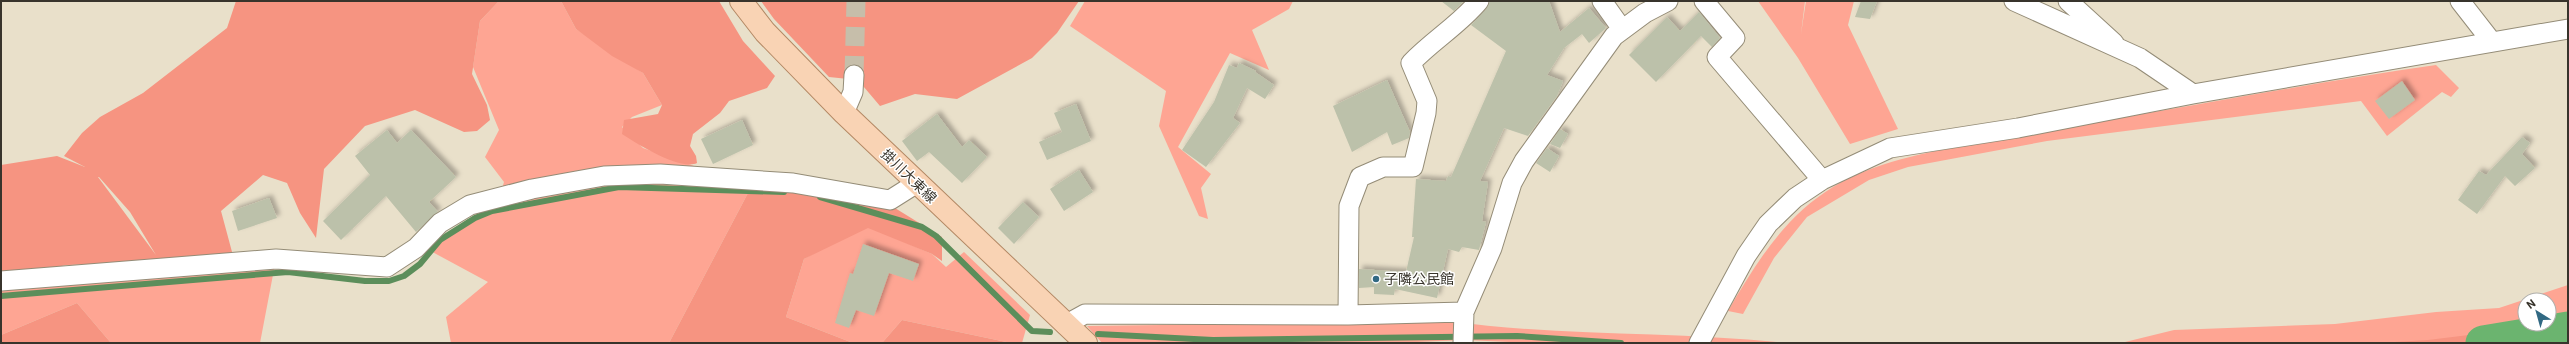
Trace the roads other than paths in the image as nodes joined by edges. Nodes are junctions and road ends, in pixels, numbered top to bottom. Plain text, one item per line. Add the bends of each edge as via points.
1 (741, 1) edge
2 (1480, 1) edge
3 (1602, 1) edge
4 (1668, 1) edge
5 (1704, 1) edge
6 (2014, 1) edge
7 (2068, 1) edge
8 (2460, 1) edge
9 (2568, 28) edge
10 (1622, 29) junction
11 (2492, 42) junction
12 (2123, 52) junction
13 (854, 75) tunnel mouth
14 (2193, 94) junction
15 (844, 113) junction
16 (1822, 180) junction
17 (917, 183) junction
18 (1, 281) edge
19 (1348, 315) junction
20 (1463, 317) junction
21 (1065, 325) junction
22 (1701, 338) edge
23 (1463, 342) edge
24 (1086, 343) edge

1 - 15 main road, 掛川大東線 via 769,37
2 - 19 street via 1464,19 1428,46 1411,63 1427,101 1413,167 1383,167 1360,177 1352,194 1349,206
3 - 10 street
4 - 10 street
5 - 16 street via 1735,38 1717,57
6 - 12 street
7 - 12 street
8 - 11 street
9 - 11 street
10 - 20 street via 1606,46 1515,178 1492,248
11 - 14 street
12 - 14 street via 2140,58
13 - 15 street via 853,92
14 - 16 street via 2018,128 1890,148
15 - 17 main road, 掛川大東線
16 - 22 street via 1795,198 1768,224 1746,256
17 - 18 street via 890,200 793,183 660,174 604,176 532,189 470,205 440,223 416,248 387,267 276,259
17 - 21 main road, 掛川大東線
19 - 20 street
19 - 21 street via 1085,314
20 - 23 street
21 - 24 main road, 掛川大東線

